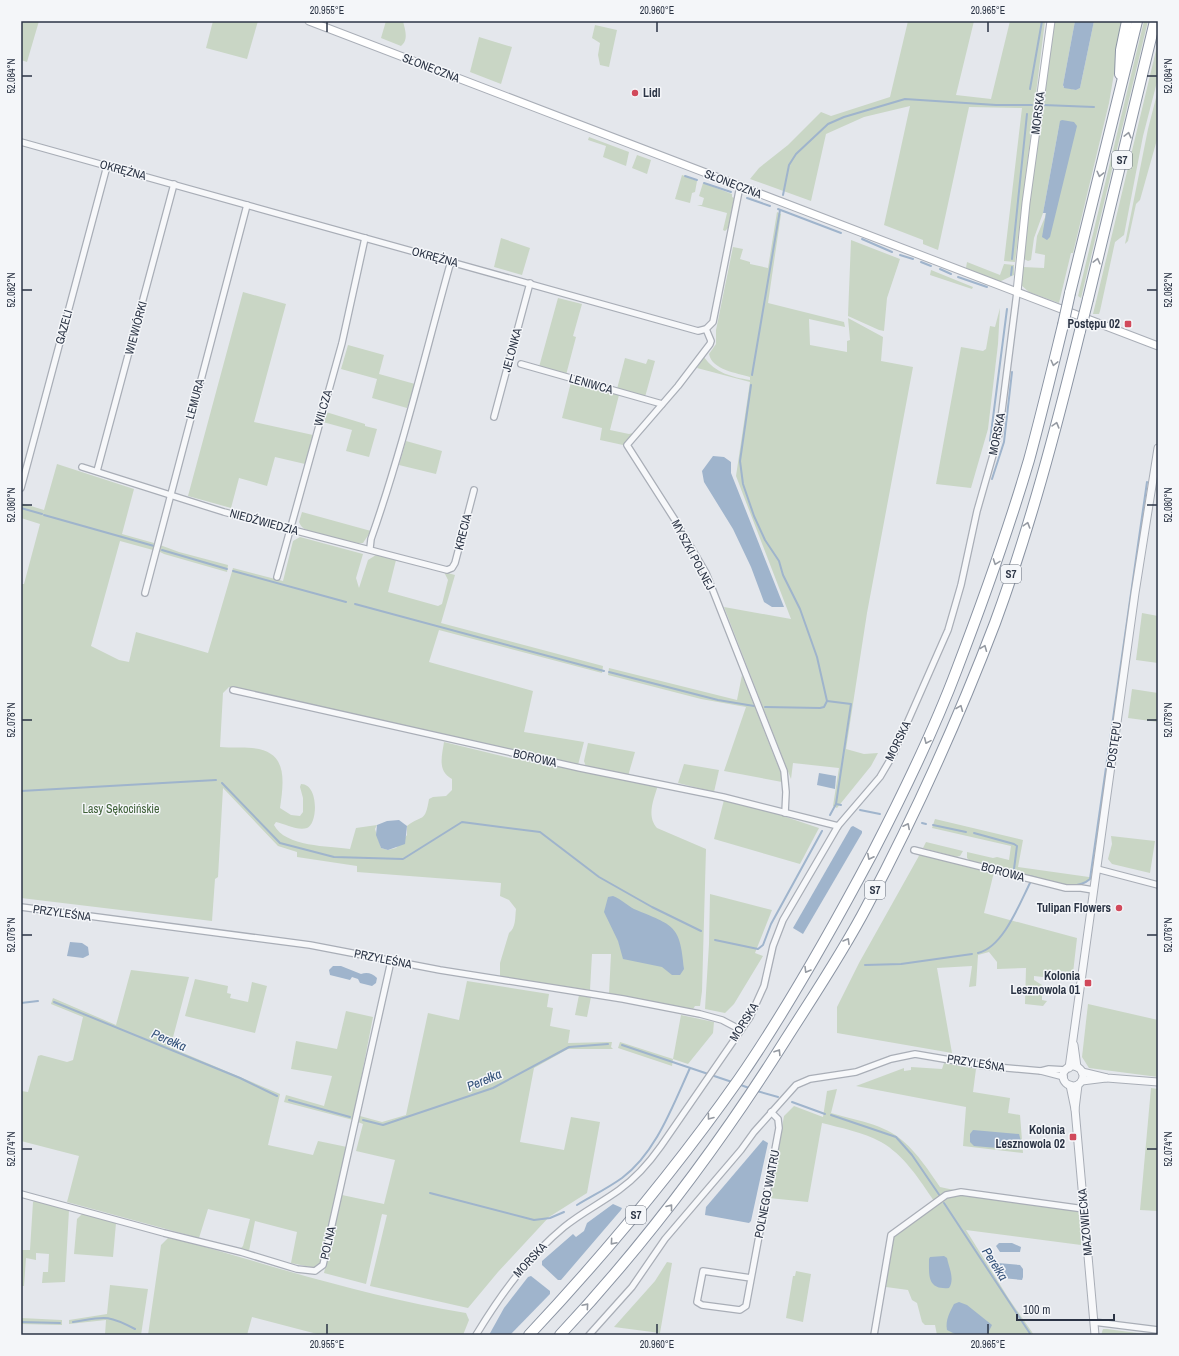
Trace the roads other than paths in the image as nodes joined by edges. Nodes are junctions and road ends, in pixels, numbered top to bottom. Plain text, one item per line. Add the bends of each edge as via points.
1 (309, 21) edge
2 (1051, 21) edge
3 (1127, 21) edge
4 (1137, 21) edge
5 (1155, 21) edge
6 (1119, 96) junction
7 (21, 142) edge
8 (107, 166) junction
9 (174, 184) junction
10 (740, 186) junction
11 (248, 205) junction
12 (365, 238) junction
13 (451, 261) junction
14 (530, 283) junction
15 (1017, 292) junction
16 (706, 328) junction
17 (1158, 346) edge
18 (521, 364) dead end
19 (662, 404) junction
20 (494, 417) dead end
21 (1158, 448) edge
22 (82, 467) dead end
23 (97, 472) junction
24 (21, 488) edge
25 (474, 490) dead end
26 (170, 496) junction
27 (290, 530) junction
28 (370, 548) junction
29 (447, 570) joint
30 (277, 576) dead end
31 (145, 593) dead end
32 (233, 690) dead end
33 (785, 813) junction
34 (838, 826) junction
35 (914, 850) dead end
36 (1097, 869) junction
37 (1158, 885) edge
38 (1093, 890) junction
39 (21, 907) edge
40 (391, 961) junction
41 (741, 1030) junction
42 (1073, 1042) junction
43 (1079, 1070) junction
44 (1066, 1072) junction
45 (1107, 1078) junction
46 (1158, 1082) edge
47 (1080, 1083) junction
48 (1070, 1085) junction
49 (1075, 1109) junction
50 (771, 1112) junction
51 (21, 1194) edge
52 (1084, 1209) junction
53 (751, 1278) junction
54 (1094, 1322) junction
55 (1158, 1330) edge
56 (476, 1335) edge
57 (529, 1335) edge
58 (560, 1335) edge
59 (589, 1335) edge
60 (874, 1335) edge
61 (1095, 1335) edge

1 - 10 main road, SŁONECZNA
2 - 15 main road, MORSKA via 1026,203
3 - 6 highway via 1121,50
4 - 6 highway, S7
58 -> 5 highway, S7, bridge via 633,1253 755,1089 866,907 924,791 995,622 1025,533 1080,331
6 -> 57 highway, S7, bridge via 1029,458 1011,517 957,670 904,791 848,900 795,991 736,1082 642,1209
7 - 8 street, OKRĘŻNA
8 - 9 street, OKRĘŻNA
8 - 24 street, GAZELI
9 - 11 street, OKRĘŻNA
9 - 23 street, WIEWIÓRKI
10 - 15 main road, SŁONECZNA
10 - 16 street via 713,322
11 - 12 street, OKRĘŻNA
11 - 26 street, LEMURA
12 - 13 street, OKRĘŻNA
12 - 27 street, WILCZA via 347,321
13 - 14 street, OKRĘŻNA
13 - 28 street via 410,414
14 - 16 street, OKRĘŻNA via 694,330
14 - 20 street, JELONKA
15 - 17 main road, SŁONECZNA
15 - 34 street, MORSKA via 999,434 977,511 952,616 933,666 893,755 880,777
16 - 19 street, MYSZKI POLNEJ via 710,344
18 - 19 street, LENIWCA
19 - 33 street, MYSZKI POLNEJ via 627,443 627,447 706,572 784,771
21 - 36 street, POSTĘPU via 1135,592
22 - 23 street, NIEDŹWIEDZIA
23 - 26 street, NIEDŹWIEDZIA
25 - 29 street, KRECIA via 455,563
26 - 27 street, NIEDŹWIEDZIA
26 - 31 street, LEMURA
27 - 28 street, NIEDŹWIEDZIA via 351,546
27 - 30 street, WILCZA
28 - 29 street, NIEDŹWIEDZIA via 375,552
32 - 33 street, BOROWA via 580,768 704,792
33 - 34 street, BOROWA
34 - 41 street, MORSKA via 779,929 764,986 752,1014
35 - 38 street, BOROWA via 1066,888
36 - 37 street
36 - 38 street, POSTĘPU
38 - 42 street, POSTĘPU
39 - 40 street, PRZYLEŚNA via 305,944
40 - 41 street, PRZYLEŚNA via 687,1012 722,1020
40 - 51 street, POLNA via 323,1265 319,1270 297,1269
41 - 56 street, MORSKA via 649,1162 624,1186 542,1246 505,1289
42 - 43 street, POSTĘPU
42 - 44 street, POSTĘPU
43 - 44 street
43 - 45 street
43 - 47 street, POSTĘPU
44 - 48 street via 1066,1082
44 - 50 street, PRZYLEŚNA via 985,1066 910,1054 847,1074 806,1080 792,1088
45 - 46 street
45 - 47 street
47 - 48 street
47 - 49 street, MAZOWIECKA
48 - 49 street, MAZOWIECKA
49 - 52 street, MAZOWIECKA
50 - 53 street, POLNEGO WIATRU via 778,1121 779,1128
50 - 59 street via 665,1239 632,1287
52 - 54 street, MAZOWIECKA
52 - 60 street via 961,1192 946,1195 891,1234
53 - 53 street, POLNEGO WIATRU via 704,1271 697,1302 702,1305 743,1310
54 - 55 street
54 - 61 street, MAZOWIECKA

